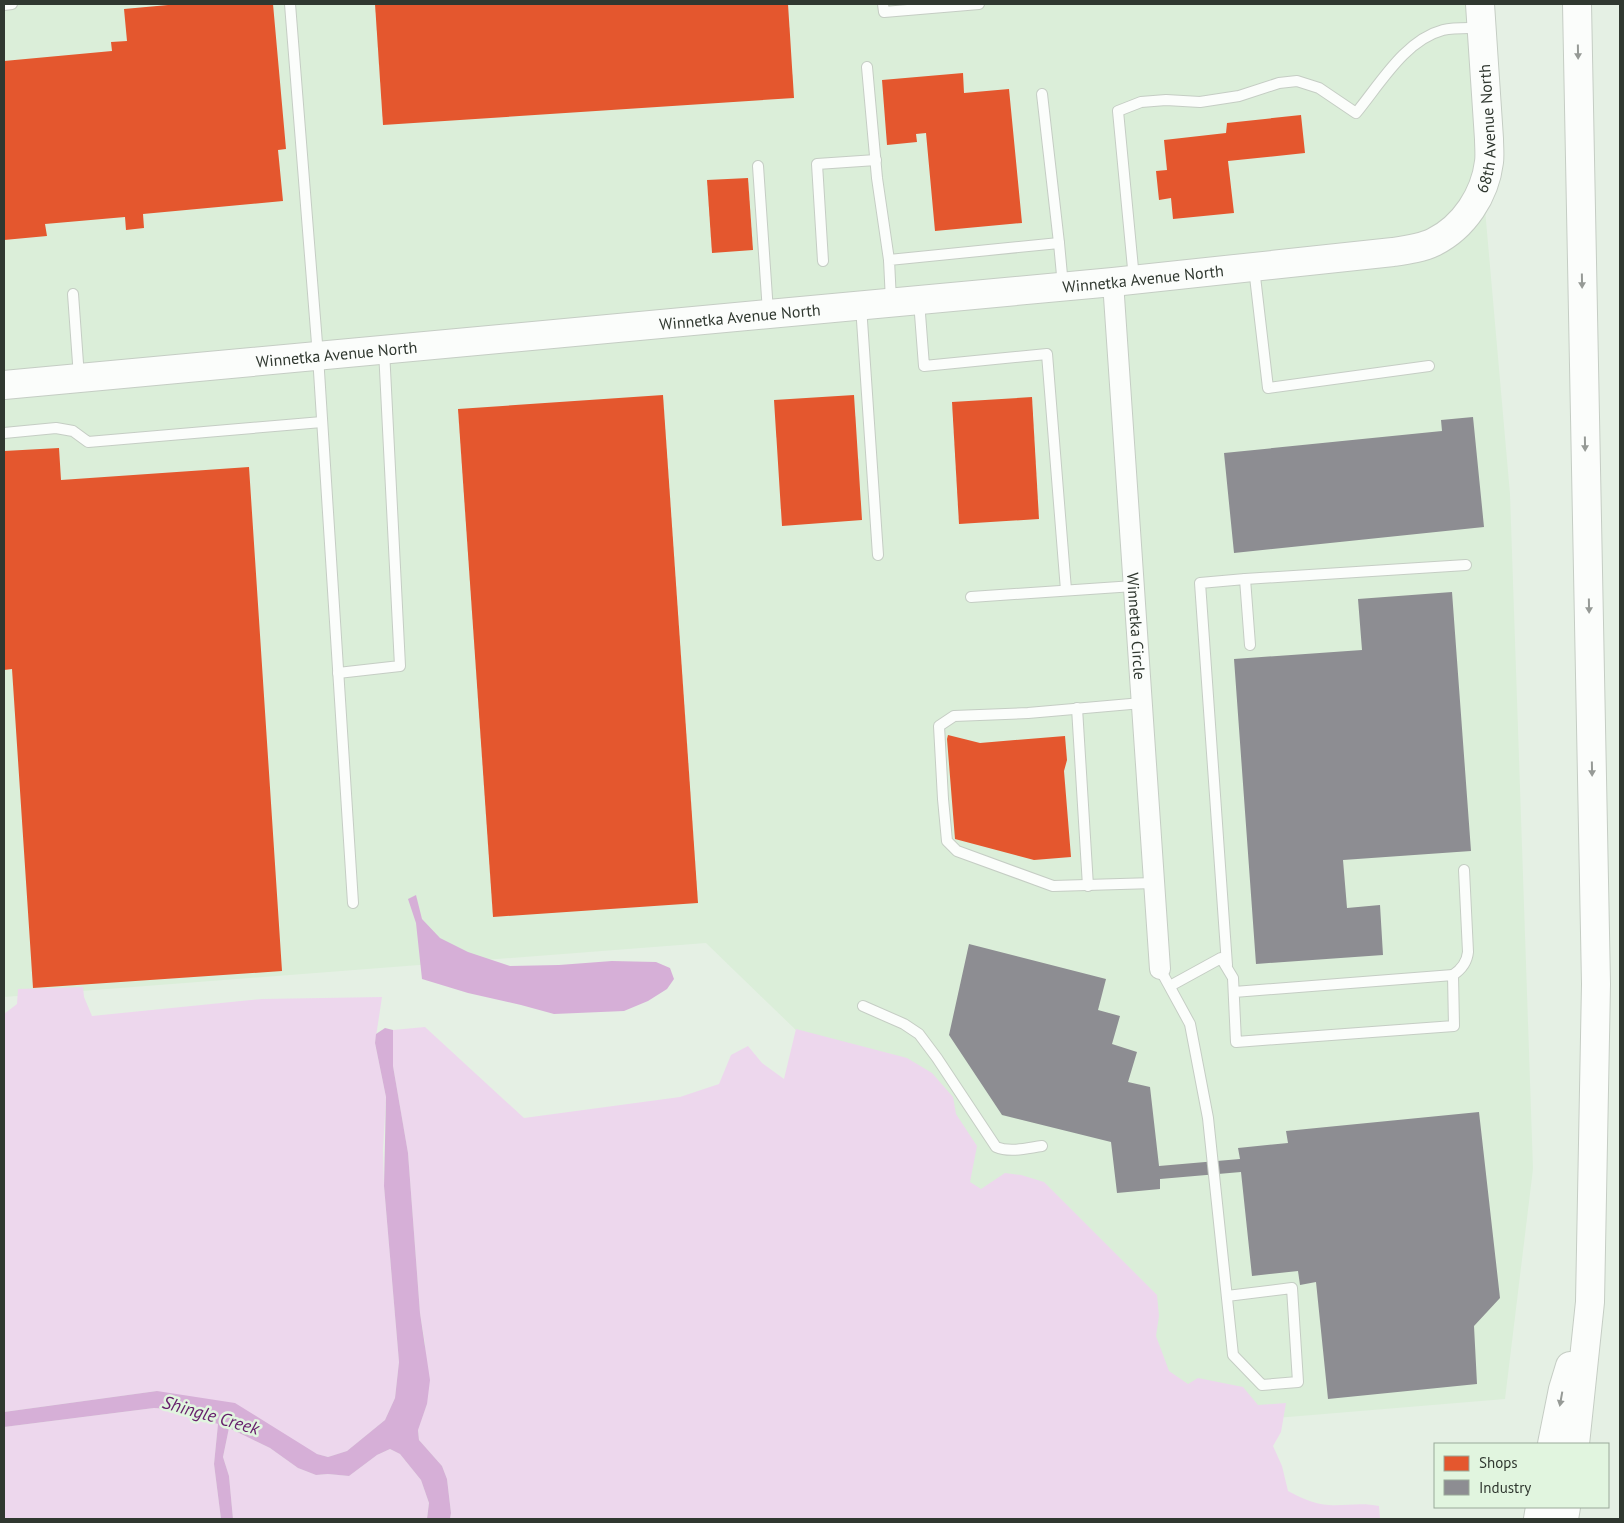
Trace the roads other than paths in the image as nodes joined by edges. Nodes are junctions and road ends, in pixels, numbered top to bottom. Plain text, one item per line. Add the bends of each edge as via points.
1 (12, 4) edge
2 (290, 4) edge
3 (883, 4) edge
4 (979, 4) edge
5 (1577, 4) edge
6 (4, 5) edge
7 (1481, 16) edge
8 (867, 67) dead end
9 (1042, 94) dead end
10 (876, 160) junction
11 (758, 166) dead end
12 (1465, 218) joint
13 (1059, 243) junction
14 (889, 260) junction
15 (823, 262) dead end
16 (1254, 267) junction
17 (1123, 281) junction
18 (1063, 287) junction
19 (73, 294) dead end
20 (919, 300) junction
21 (891, 302) junction
22 (861, 305) junction
23 (768, 313) junction
24 (384, 350) junction
25 (318, 356) junction
26 (1429, 366) dead end
27 (80, 378) junction
28 (4, 385) edge
29 (322, 422) junction
30 (4, 433) edge
31 (878, 556) dead end
32 (1466, 565) dead end
33 (1245, 579) junction
34 (1134, 586) junction
35 (1066, 590) junction
36 (972, 597) dead end
37 (1250, 645) dead end
38 (338, 673) junction
39 (1142, 703) junction
40 (1077, 708) junction
41 (1464, 870) dead end
42 (1154, 883) junction
43 (1088, 886) junction
44 (353, 903) dead end
45 (1227, 968) junction
46 (1453, 975) junction
47 (1165, 978) junction
48 (1234, 992) junction
49 (862, 1006) dead end
50 (1042, 1146) dead end
51 (1226, 1296) junction
52 (1590, 1302) junction
53 (1552, 1443) edge
54 (1575, 1443) edge

1 - 6 lane
2 - 25 lane
3 - 4 lane via 884,12
5 -> 52 main road via 1596,984
7 - 12 main road, 68th Avenue North via 1490,161 1477,200
7 - 17 lane via 1429,35 1402,55 1356,113 1320,88 1297,81 1279,83 1240,96 1200,102 1141,102 1118,111
8 - 10 lane
9 - 13 lane
10 - 14 lane
10 - 15 lane via 817,164
11 - 23 lane
12 - 16 main road, Winnetka Avenue North via 1434,242 1413,248
13 - 14 lane
13 - 18 lane
14 - 21 lane
16 - 17 main road, Winnetka Avenue North
16 - 26 lane via 1268,388
17 - 18 main road, Winnetka Avenue North
17 - 34 street, Winnetka Circle
18 - 20 main road, Winnetka Avenue North
19 - 27 lane
20 - 21 main road, Winnetka Avenue North
20 - 35 lane via 924,366 1047,354
21 - 22 main road, Winnetka Avenue North
22 - 23 main road, Winnetka Avenue North
22 - 31 lane
23 - 24 main road, Winnetka Avenue North
24 - 25 main road, Winnetka Avenue North
24 - 38 lane via 400,666
25 - 27 main road, Winnetka Avenue North
25 - 29 lane
27 - 28 main road, Winnetka Avenue North
29 - 30 lane via 88,442 73,431 56,428
29 - 38 lane
32 - 33 lane
33 - 37 lane
33 - 45 lane via 1200,583
34 - 35 lane
34 - 39 street, Winnetka Circle
35 - 36 lane
38 - 44 lane
39 - 40 lane
39 - 42 street, Winnetka Circle
40 - 43 lane
40 - 43 lane via 954,716 939,726 943,799 948,840 957,851 1053,886
41 - 46 lane via 1468,952 1463,966
42 - 43 lane
42 - 47 street, Winnetka Circle
45 - 47 lane via 1221,958
45 - 48 lane via 1233,978
46 - 48 lane
46 - 48 lane via 1454,1026 1236,1042
47 - 51 lane via 1190,1024 1208,1118
49 - 50 lane via 919,1034 996,1147 1014,1150
51 - 51 lane via 1233,1355 1262,1385 1298,1382 1292,1288
52 -> 53 main road via 1562,1389
52 - 54 main road

